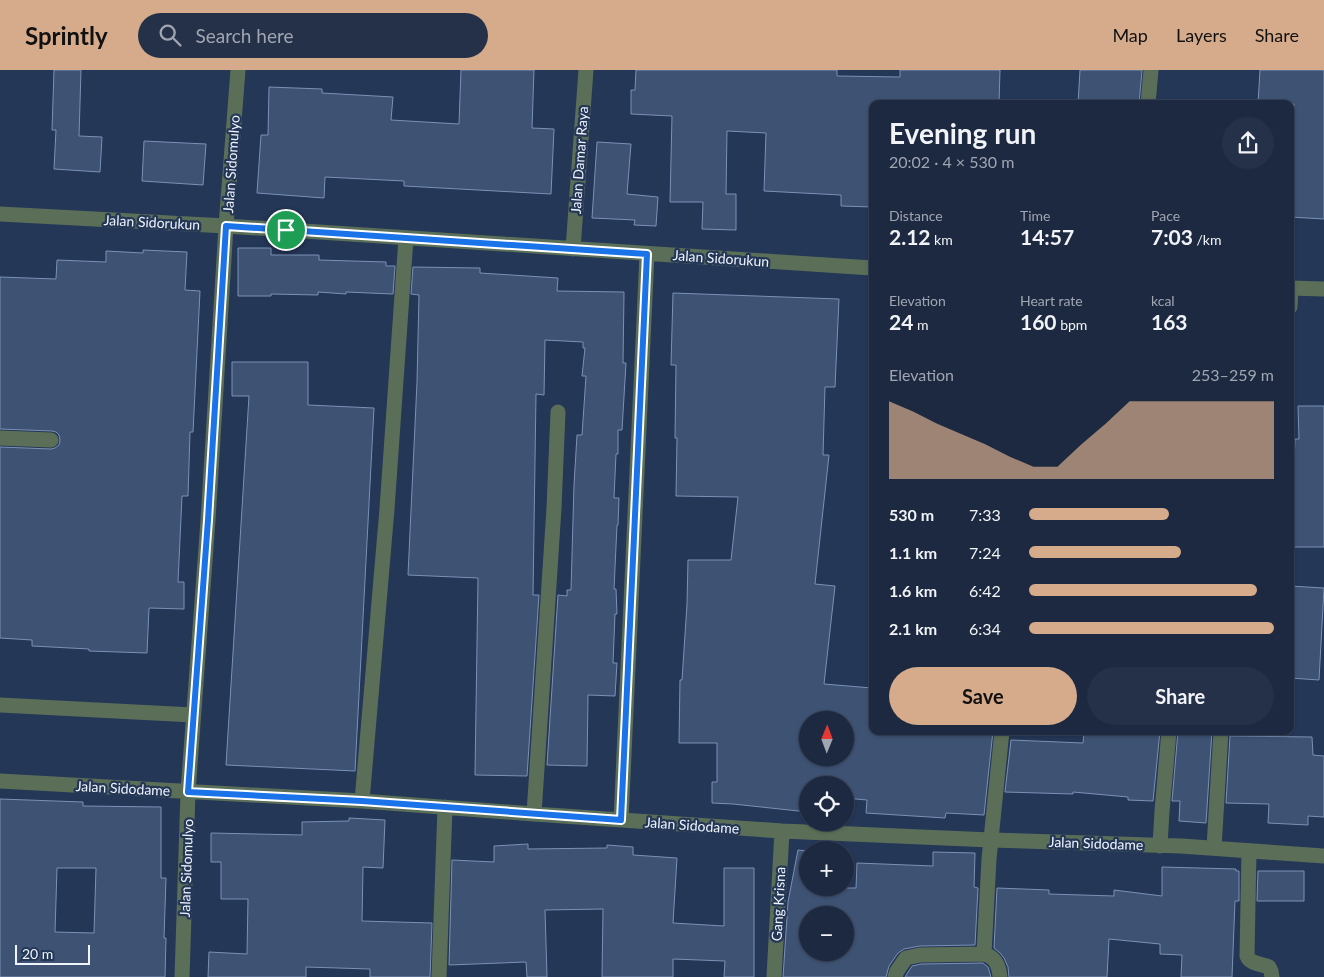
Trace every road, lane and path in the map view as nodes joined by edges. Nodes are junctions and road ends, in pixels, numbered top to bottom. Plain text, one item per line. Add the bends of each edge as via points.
1 (238, 70) edge
2 (586, 70) edge
3 (1151, 70) edge
4 (1148, 100) edge
5 (0, 214) edge
6 (226, 226) junction
7 (406, 238) junction
8 (573, 249) junction
9 (647, 254) junction
10 (869, 268) edge
11 (1294, 288) edge
12 (1324, 289) edge
13 (558, 412) dead end
14 (0, 438) edge
15 (51, 440) dead end
16 (0, 705) edge
17 (193, 715) junction
18 (1002, 735) edge
19 (1169, 735) edge
20 (1221, 735) edge
21 (0, 781) edge
22 (188, 792) junction
23 (362, 801) junction
24 (445, 807) junction
25 (534, 814) junction
26 (621, 820) junction
27 (782, 830) junction
28 (991, 840) junction
29 (1160, 846) junction
30 (1214, 848) junction
31 (1249, 851) junction
32 (1324, 856) edge
33 (984, 954) junction
34 (182, 977) edge
35 (439, 977) edge
36 (774, 977) edge
37 (895, 977) edge
38 (1000, 977) edge
39 (1272, 977) edge

1 - 6 street, Jalan Sidomulyo
2 - 8 street, Jalan Damar Raya
3 - 4 street
5 - 6 street, Jalan Sidorukun
6 - 7 street, Jalan Sidorukun
6 - 17 street, Jalan Sidomulyo
7 - 8 street, Jalan Sidorukun
7 - 23 street
8 - 9 street, Jalan Sidorukun
9 - 10 street, Jalan Sidorukun
9 - 26 street
11 - 12 street
13 - 25 street
14 - 15 street
16 - 17 street
17 - 22 street, Jalan Sidomulyo
18 - 28 street
19 - 29 street
20 - 30 street
21 - 22 street, Jalan Sidodame
22 - 23 street, Jalan Sidodame
22 - 34 street, Jalan Sidomulyo
23 - 24 street, Jalan Sidodame
24 - 25 street, Jalan Sidodame
24 - 35 street
25 - 26 street, Jalan Sidodame
26 - 27 street, Jalan Sidodame
27 - 28 street, Jalan Sidodame
27 - 36 street, Gang Krisna
28 - 29 street, Jalan Sidodame
28 - 33 street
29 - 30 street, Jalan Sidodame
30 - 31 street, Jalan Sidodame
31 - 32 street, Jalan Sidodame
31 - 39 street via 1247,956 1248,960 1269,967
33 - 37 street via 920,954 906,958
33 - 38 street via 991,956 999,966

